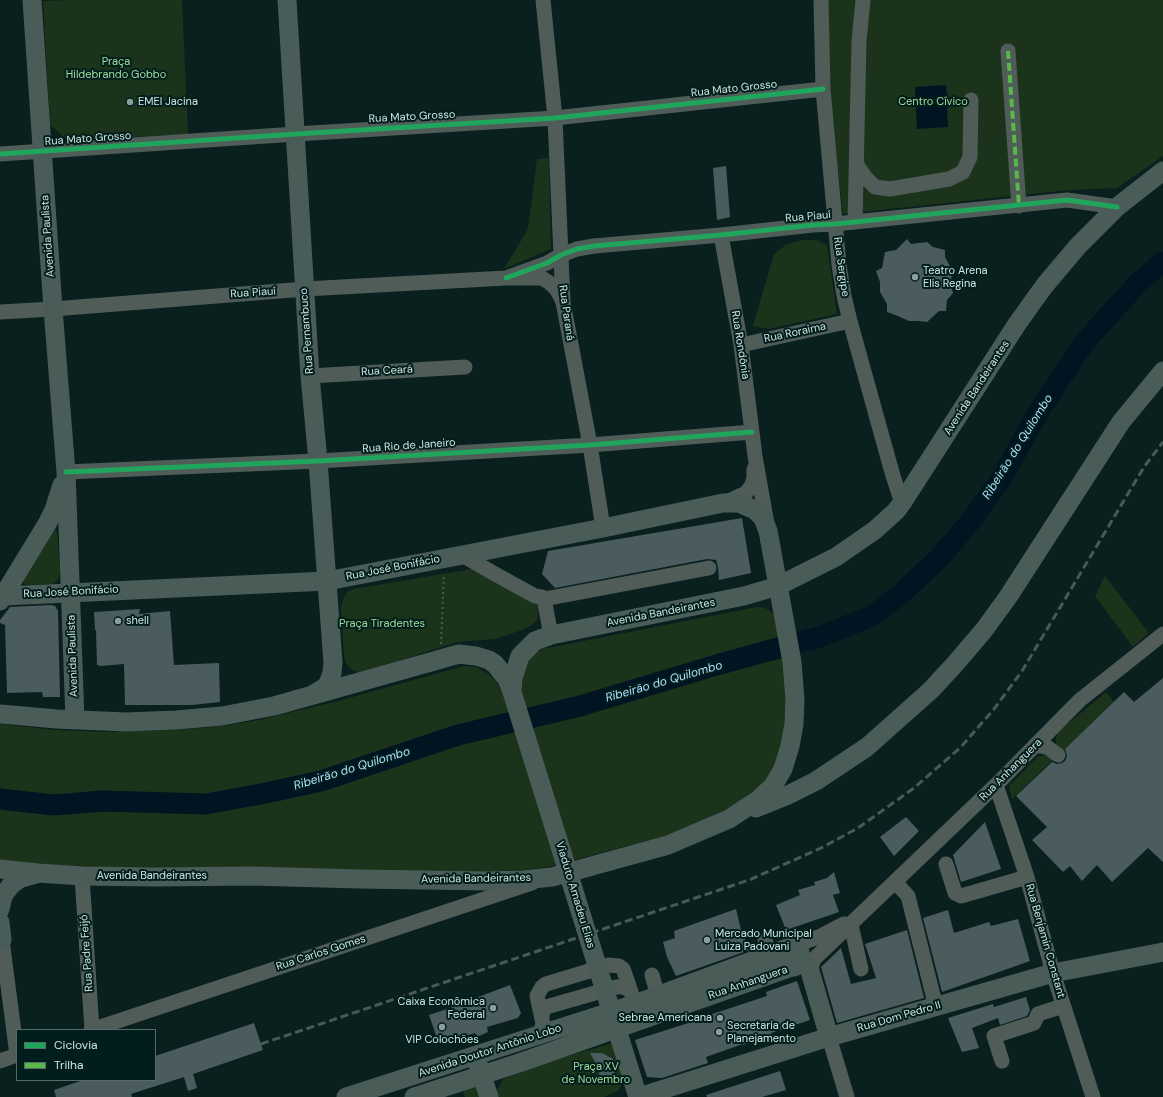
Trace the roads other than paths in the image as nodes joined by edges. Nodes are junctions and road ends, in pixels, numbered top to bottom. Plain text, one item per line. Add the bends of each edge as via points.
1 (32, 0) edge
2 (288, 0) edge
3 (543, 0) edge
4 (821, 0) edge
5 (863, 0) edge
6 (1008, 51) dead end
7 (823, 89) junction
8 (971, 100) dead end
9 (555, 118) junction
10 (296, 134) junction
11 (42, 152) junction
12 (0, 154) edge
13 (857, 165) junction
14 (1163, 171) edge
15 (1019, 206) junction
16 (1117, 207) junction
17 (855, 222) junction
18 (835, 224) junction
19 (721, 235) junction
20 (561, 255) junction
21 (506, 278) junction
22 (305, 289) junction
23 (562, 302) junction
24 (53, 309) junction
25 (0, 312) edge
26 (850, 321) junction
27 (740, 345) junction
28 (465, 367) dead end
29 (1163, 371) edge
30 (310, 376) junction
31 (752, 432) junction
32 (590, 445) junction
33 (755, 456) junction
34 (318, 461) junction
35 (66, 472) junction
36 (723, 503) junction
37 (902, 503) junction
38 (603, 528) junction
39 (768, 531) junction
40 (507, 546) junction
41 (773, 553) junction
42 (453, 557) junction
43 (710, 568) dead end
44 (812, 570) junction
45 (494, 574) junction
46 (327, 581) junction
47 (778, 586) junction
48 (71, 593) junction
49 (744, 596) junction
50 (1, 598) edge
51 (544, 599) junction
52 (1163, 634) edge
53 (551, 635) junction
54 (333, 663) junction
55 (362, 681) junction
56 (513, 693) junction
57 (309, 696) junction
58 (0, 714) edge
59 (75, 720) junction
60 (1050, 730) junction
61 (1035, 745) junction
62 (996, 785) junction
63 (729, 819) junction
64 (946, 864) dead end
65 (0, 869) edge
66 (38, 873) junction
67 (82, 876) junction
68 (552, 877) junction
69 (1027, 877) junction
70 (895, 882) junction
71 (0, 909) edge
72 (864, 912) junction
73 (0, 922) edge
74 (851, 924) junction
75 (1, 940) edge
76 (793, 946) junction
77 (1163, 952) edge
78 (802, 969) junction
79 (861, 969) dead end
80 (1053, 973) junction
81 (652, 975) dead end
82 (658, 996) junction
83 (635, 1006) junction
84 (1063, 1006) junction
85 (936, 1007) junction
86 (540, 1028) junction
87 (92, 1029) edge
88 (95, 1029) edge
89 (606, 1031) joint
90 (829, 1037) junction
91 (16, 1048) edge
92 (16, 1055) edge
93 (474, 1055) junction
94 (0, 1061) edge
95 (1002, 1061) dead end
96 (444, 1066) junction
97 (482, 1075) junction
98 (452, 1091) edge
99 (637, 1091) edge
100 (346, 1097) edge
101 (414, 1097) edge
102 (489, 1097) edge
103 (847, 1097) edge
104 (1093, 1097) edge

1 - 11 main road, Avenida Paulista
2 - 10 main road, Rua Pernambuco
3 - 9 street, Rua Paraná
4 - 7 street, Rua Sergipe
5 - 13 street
6 - 15 street
7 - 9 street, Rua Mato Grosso
7 - 18 street, Rua Sergipe
8 - 13 street via 970,157 963,172 949,179 890,190 875,187
9 - 10 street, Rua Mato Grosso
9 - 20 street, Rua Paraná
10 - 11 street, Rua Mato Grosso
10 - 22 main road, Rua Pernambuco
11 - 12 street, Rua Mato Grosso
11 - 24 main road, Avenida Paulista
13 - 17 street
14 - 16 main road, Avenida Bandeirantes
15 - 16 street, Rua Piauí via 1067,200
15 - 17 street, Rua Piauí
16 - 37 main road, Avenida Bandeirantes via 1078,246 1045,285 1017,324
17 - 18 street, Rua Piauí
18 - 19 street, Rua Piauí
18 - 26 street, Rua Sergipe via 840,273
19 - 20 street, Rua Piauí via 594,246
19 - 27 street, Rua Rondônia
20 - 21 street, Rua Piauí via 548,263
20 - 23 street, Rua Paraná
21 - 22 street, Rua Piauí
21 - 23 street, Rua Piauí via 542,278 557,290
22 - 24 street, Rua Piauí
22 - 30 main road, Rua Pernambuco
23 - 32 street, Rua Paraná
24 - 25 street, Rua Piauí
24 - 35 main road, Avenida Paulista
26 - 27 street, Rua Roraima
26 - 37 street, Rua Sergipe
27 - 31 street, Rua Rondônia
28 - 30 street, Rua Ceará
29 - 63 main road via 1121,422 984,630 931,690 867,747 842,765 786,796
30 - 34 main road, Rua Pernambuco
31 - 32 street, Rua Rio de Janeiro
31 - 33 street, Rua Rondônia
32 - 34 street, Rua Rio de Janeiro
32 - 38 street, Rua Paraná
33 - 36 street, Rua Rondônia via 752,485 746,493
33 - 39 street, Rua Rondônia
34 - 35 street, Rua Rio de Janeiro
34 - 46 main road, Rua Pernambuco
35 - 48 main road, Avenida Paulista
35 - 50 main road, Avenida Paulista via 54,510
36 - 38 main road, Rua José Bonifácio
36 - 39 main road, Rua José Bonifácio via 739,503 755,510 763,518
37 - 44 main road, Avenida Bandeirantes via 875,530
38 - 40 main road, Rua José Bonifácio
39 - 41 main road, Rua Rondônia
40 - 42 main road, Rua José Bonifácio
40 - 45 street via 502,554 492,560
41 - 44 main road via 778,563 789,570
41 - 47 main road, Rua Rondônia
41 - 49 main road via 772,566 766,579
42 - 45 street
42 - 46 main road, Rua José Bonifácio
43 - 51 street
44 - 47 main road, Avenida Bandeirantes
45 - 51 street
46 - 48 main road, Rua José Bonifácio
46 - 54 main road, Rua Pernambuco
47 - 49 main road, Avenida Bandeirantes
47 - 63 main road, Avenida Bandeirantes via 792,662 795,700 790,746 783,769 773,786 758,800
48 - 50 main road, Rua José Bonifácio
48 - 59 main road, Avenida Paulista
49 - 53 main road, Avenida Bandeirantes
51 - 53 street
52 - 60 street, Rua Anhanguera via 1080,700
53 - 56 main road, Avenida Bandeirantes via 535,641 520,656 513,678
54 - 55 main road via 336,672 344,679
54 - 57 main road via 328,684
55 - 56 main road via 467,654 483,657 495,664 507,679
55 - 57 main road
56 - 99 main road, Viaduto Amadeu Elias
57 - 59 main road via 222,716 126,722
58 - 59 main road
60 - 61 street, Rua Anhanguera
60 - 61 street via 1049,738 1056,754 1047,747
61 - 62 street, Rua Anhanguera
62 - 69 street, Rua Benjamin Constant
62 - 70 street, Rua Anhanguera
63 - 68 main road, Avenida Bandeirantes via 668,845
64 - 69 street via 955,893 962,896
65 - 66 main road, Avenida Bandeirantes
66 - 67 main road, Avenida Bandeirantes
66 - 71 main road via 21,878 11,885 3,896
67 - 68 main road, Avenida Bandeirantes via 252,876 487,881
67 - 87 street, Rua Padre Feijó
68 - 88 street, Rua Carlos Gomes
69 - 80 street, Rua Benjamin Constant
70 - 72 street, Rua Anhanguera
70 - 85 street via 908,896
72 - 74 street, Rua Anhanguera
72 - 76 street, Rua Anhanguera via 842,926
73 - 75 main road
74 - 78 street, Rua Anhanguera
74 - 79 street
75 - 91 street
76 - 78 main road via 800,952
76 - 82 main road, Rua Anhanguera via 767,948
77 - 80 main road, Rua Dom Pedro II
78 - 83 main road, Rua Anhanguera
78 - 90 main road
80 - 84 street, Rua Benjamin Constant
80 - 85 main road, Rua Dom Pedro II
81 - 82 street
82 - 83 main road, Rua Anhanguera
83 - 86 main road, Avenida Doutor Antônio Lobo
83 - 86 street via 623,969 619,966 609,966 542,987 537,996
83 - 89 main road, Rua Anhanguera
84 - 95 street via 1038,1014 1034,1023 994,1036
84 - 104 street, Rua Benjamin Constant
85 - 90 main road, Rua Dom Pedro II
86 - 93 main road, Avenida Doutor Antônio Lobo
89 - 97 main road, Avenida Doutor Antônio Lobo
90 - 99 main road, Rua Dom Pedro II
90 - 103 street
92 - 94 street
93 - 96 main road, Avenida Doutor Antônio Lobo
93 - 97 main road
96 - 98 main road
96 - 100 main road, Avenida Doutor Antônio Lobo
97 - 98 main road, Avenida Doutor Antônio Lobo
97 - 102 main road
98 - 101 main road, Avenida Doutor Antônio Lobo

